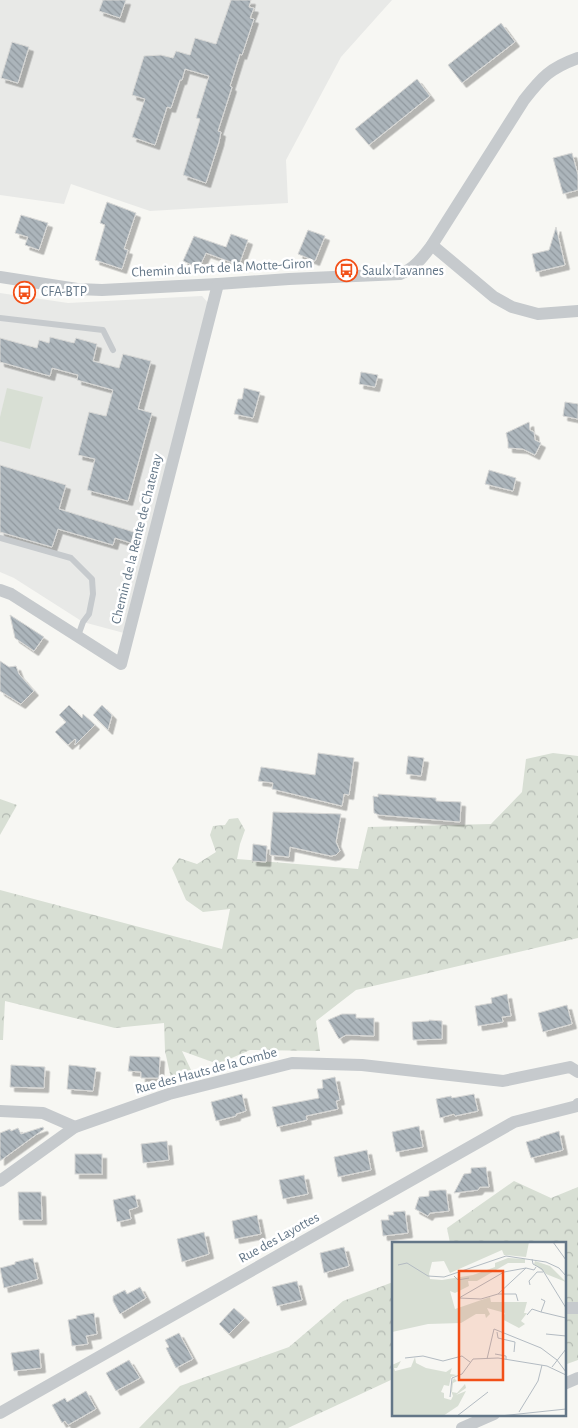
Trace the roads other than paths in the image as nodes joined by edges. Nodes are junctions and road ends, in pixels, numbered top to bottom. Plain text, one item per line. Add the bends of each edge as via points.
1 (578, 58) edge
2 (432, 245) junction
3 (0, 277) edge
4 (218, 284) junction
5 (578, 311) edge
6 (0, 318) edge
7 (113, 350) dead end
8 (0, 538) edge
9 (0, 590) edge
10 (78, 636) junction
11 (578, 1072) edge
12 (578, 1104) edge
13 (0, 1111) edge
14 (75, 1126) junction
15 (0, 1181) edge
16 (578, 1378) edge
17 (566, 1383) edge
18 (0, 1413) edge
19 (489, 1416) edge
20 (462, 1428) edge

1 - 2 street, Chemin du Fort de la Motte-Giron via 559,65 541,78
2 - 4 street, Chemin du Fort de la Motte-Giron via 421,260 400,274
2 - 5 street via 494,297 512,307 538,314
3 - 4 street, Chemin du Fort de la Motte-Giron via 77,290
4 - 10 street, Chemin de la Rente de Chatenay via 120,664
6 - 7 lane via 102,330
8 - 10 lane via 71,558 92,579 94,594
9 - 10 street, Chemin de la Rente de Chatenay
11 - 14 street, Rue des Hauts de la Combe via 570,1067 503,1081 362,1065 292,1063 169,1094
12 - 18 street, Rue des Layottes via 514,1122
13 - 14 street via 42,1113
14 - 15 street, Rue des Hauts de la Combe
16 - 17 street
19 - 20 street

